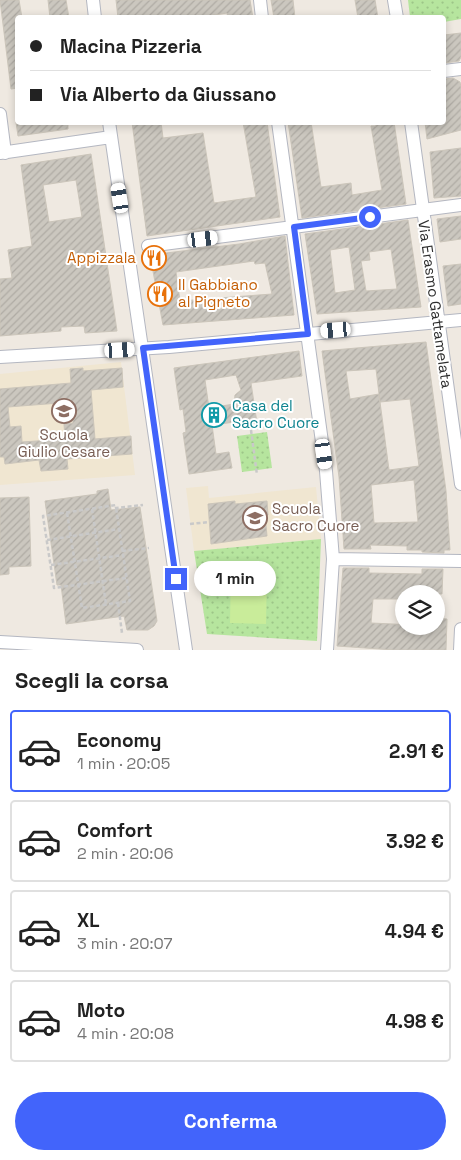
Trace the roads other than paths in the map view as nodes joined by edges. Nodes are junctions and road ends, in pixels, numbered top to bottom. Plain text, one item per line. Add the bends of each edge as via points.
1 (93, 0) edge
2 (260, 0) edge
3 (394, 0) edge
4 (95, 15) edge
5 (262, 15) edge
6 (396, 15) edge
7 (461, 69) edge
8 (446, 71) edge
9 (0, 114) edge
10 (109, 125) edge
11 (278, 125) edge
12 (411, 125) edge
13 (111, 137) junction
14 (3, 153) edge
15 (461, 206) edge
16 (422, 210) junction
17 (294, 227) junction
18 (148, 246) dead end
19 (461, 320) edge
20 (438, 322) junction
21 (308, 334) junction
22 (143, 348) junction
23 (0, 357) edge
24 (461, 484) edge
25 (333, 559) junction
26 (461, 561) edge
27 (461, 629) edge
28 (0, 642) edge
29 (137, 650) edge
30 (186, 650) edge
31 (327, 650) edge
32 (460, 650) edge

1 - 4 street
2 - 5 street
3 - 6 street
7 - 8 street
9 - 14 street
10 - 13 street
11 - 17 street
12 - 16 street, Via Erasmo Gattamelata
13 - 14 street
13 - 22 street
15 - 16 street
16 - 17 street
16 - 20 street, Via Erasmo Gattamelata
17 - 18 street
17 - 21 street
19 - 20 street
20 - 21 street
20 - 24 street, Via Erasmo Gattamelata
21 - 22 street
21 - 25 street via 326,471
22 - 23 street
22 - 30 street
25 - 26 street
25 - 31 street
27 - 32 street
28 - 29 street

